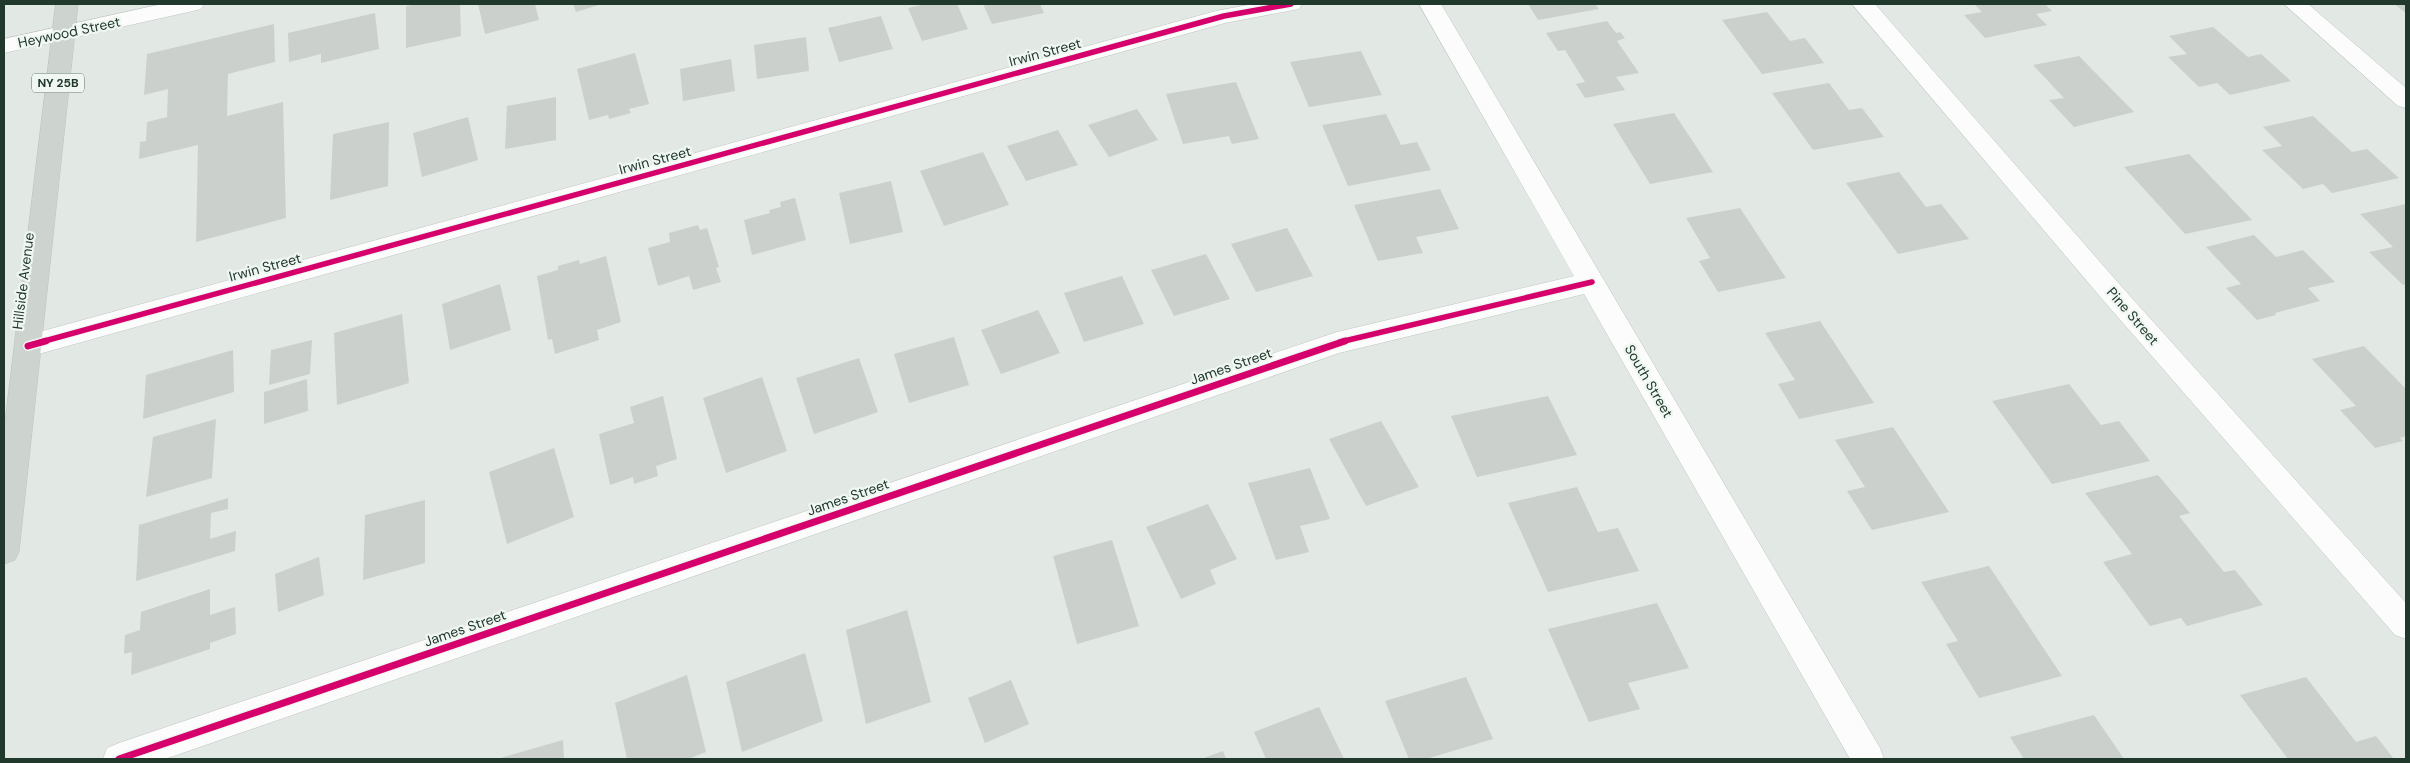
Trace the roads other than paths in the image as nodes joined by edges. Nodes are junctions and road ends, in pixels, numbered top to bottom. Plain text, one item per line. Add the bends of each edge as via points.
1 (67, 4) edge
2 (193, 4) edge
3 (1290, 4) edge
4 (1430, 4) edge
5 (1862, 4) edge
6 (2295, 4) edge
7 (64, 33) junction
8 (4, 46) edge
9 (2406, 100) edge
10 (1592, 282) junction
11 (28, 346) junction
12 (4, 550) edge
13 (2406, 626) edge
14 (119, 759) edge
15 (1868, 759) edge

1 - 7 main road, Hillside Avenue / NY 25B
2 - 7 street, Heywood Street
3 - 11 street, Irwin Street via 1224,16
4 - 10 street, South Street
5 - 13 street, Pine Street
6 - 9 street
7 - 8 street, Heywood Street
7 - 11 main road, Hillside Avenue / NY 25B
10 - 14 street, James Street via 1337,343
10 - 15 street, South Street
11 - 12 main road, Hillside Avenue / NY 25B

